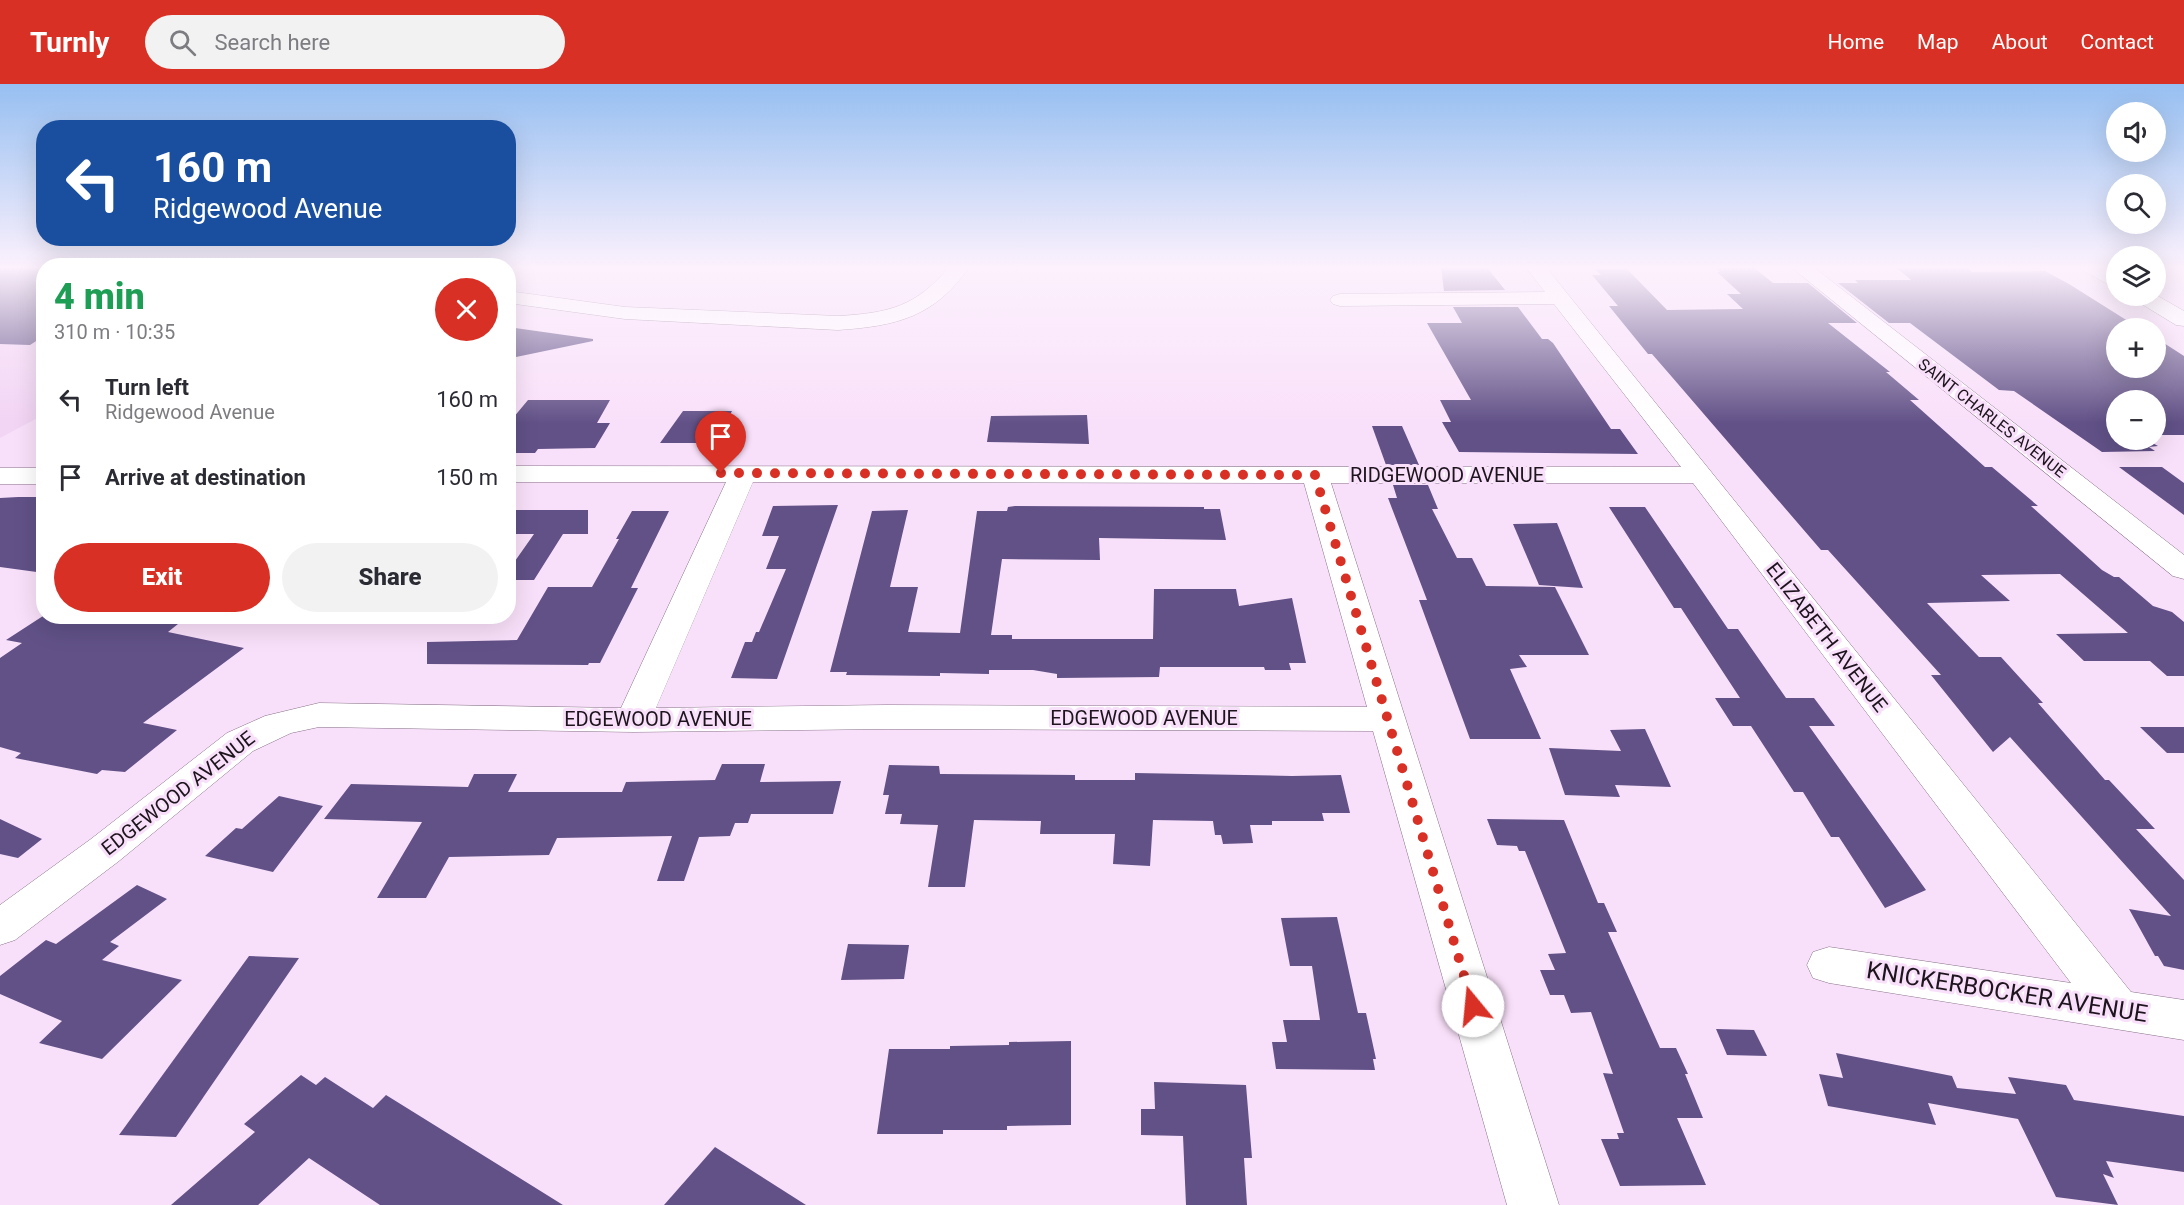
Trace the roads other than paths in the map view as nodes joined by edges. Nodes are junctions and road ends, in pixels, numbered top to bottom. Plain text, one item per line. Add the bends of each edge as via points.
1 (738, 318) edge
2 (881, 318) edge
3 (1575, 318) edge
4 (1866, 318) edge
5 (744, 473) junction
6 (516, 474) edge
7 (1315, 475) junction
8 (1701, 475) junction
9 (0, 476) edge
10 (36, 476) edge
11 (2184, 570) edge
12 (1386, 719) junction
13 (633, 720) junction
14 (0, 928) edge
15 (1829, 965) dead end
16 (2117, 1010) junction
17 (2184, 1020) edge
18 (1533, 1205) edge

1 - 2 street via 838,323
3 - 8 street, ELIZABETH AVENUE
4 - 11 street, SAINT CHARLES AVENUE
5 - 6 street, RIDGEWOOD AVENUE
5 - 7 street, RIDGEWOOD AVENUE
5 - 13 street
7 - 8 street, RIDGEWOOD AVENUE
7 - 12 street
8 - 16 street, ELIZABETH AVENUE
9 - 10 street
12 - 13 street, EDGEWOOD AVENUE
12 - 18 street
13 - 14 street, EDGEWOOD AVENUE via 319,715 279,723 240,742
15 - 16 street, KNICKERBOCKER AVENUE
16 - 17 street, KNICKERBOCKER AVENUE

